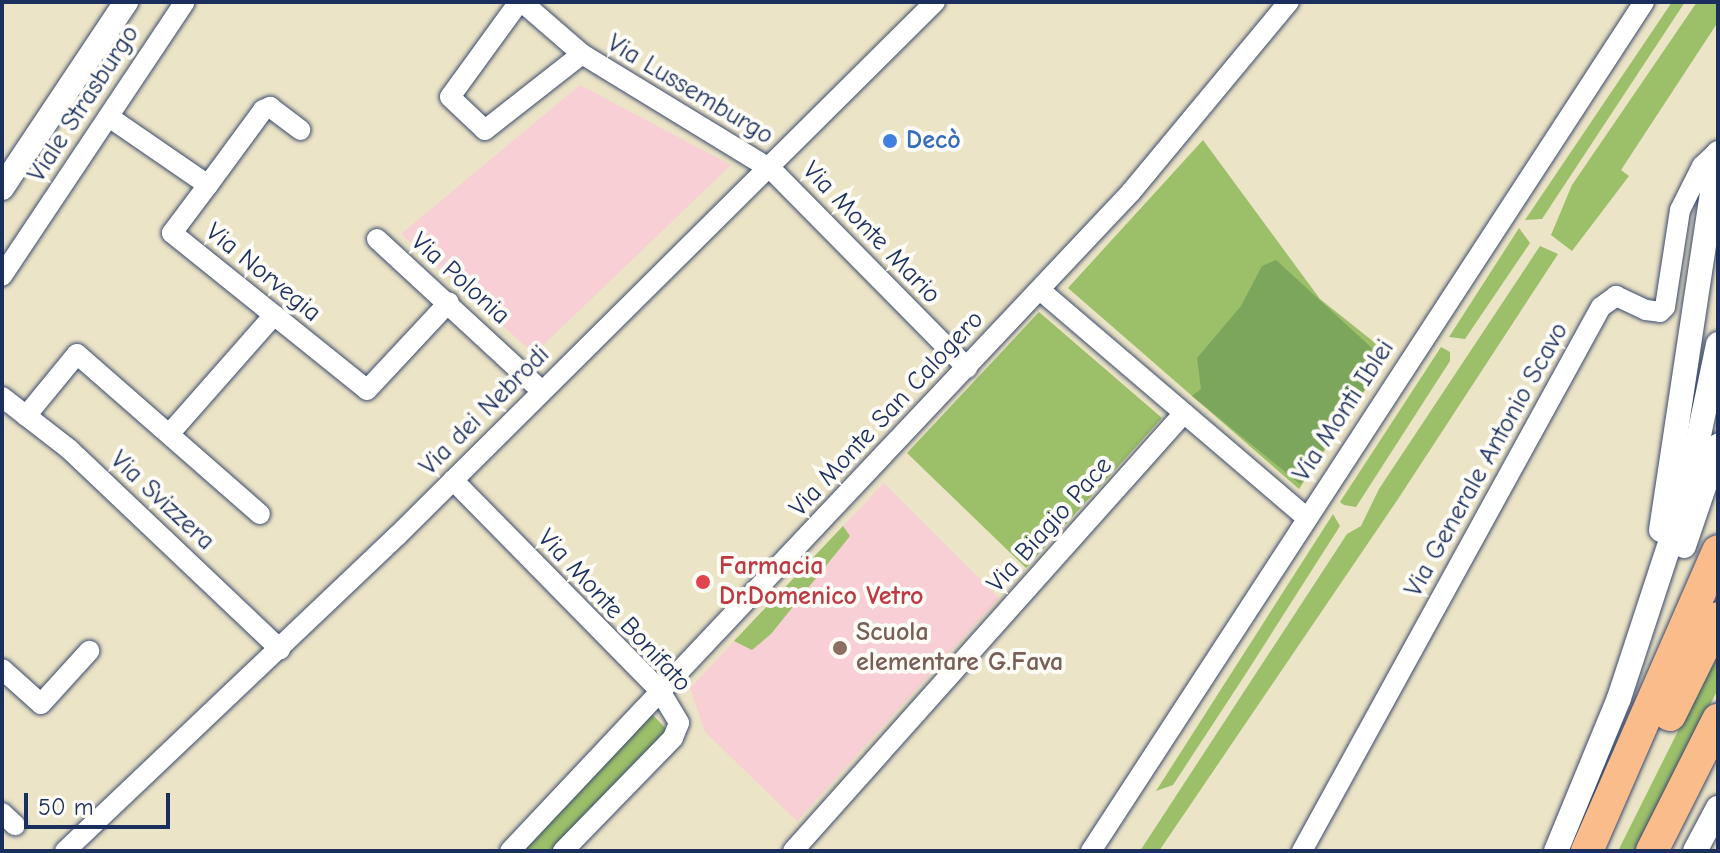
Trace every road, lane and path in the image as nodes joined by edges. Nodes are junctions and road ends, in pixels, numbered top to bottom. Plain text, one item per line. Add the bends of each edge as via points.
1 (126, 2) edge
2 (185, 2) edge
3 (520, 2) edge
4 (935, 2) edge
5 (1289, 2) edge
6 (1644, 2) edge
7 (582, 54) junction
8 (109, 117) junction
9 (300, 130) dead end
10 (1718, 152) edge
11 (772, 170) junction
12 (208, 185) junction
13 (2, 188) edge
14 (377, 239) dead end
15 (2, 276) edge
16 (1040, 290) junction
17 (449, 302) junction
18 (274, 315) junction
19 (1718, 344) edge
20 (967, 368) junction
21 (542, 391) junction
22 (2, 397) edge
23 (1184, 413) junction
24 (26, 416) junction
25 (171, 432) junction
26 (1718, 446) edge
27 (453, 480) junction
28 (260, 514) dead end
29 (1306, 517) junction
30 (1718, 551) edge
31 (1649, 605) junction
32 (1718, 618) edge
33 (280, 649) junction
34 (89, 651) dead end
35 (2, 669) edge
36 (660, 691) junction
37 (1619, 698) junction
38 (1718, 720) edge
39 (1718, 754) edge
40 (1584, 783) junction
41 (1718, 808) edge
42 (65, 851) edge
43 (510, 851) edge
44 (563, 851) edge
45 (793, 851) edge
46 (1091, 851) edge
47 (1302, 851) edge
48 (1543, 851) edge
49 (1556, 851) edge
50 (1587, 851) edge
51 (1602, 851) edge
52 (1652, 851) edge
53 (1663, 851) edge
54 (1695, 851) edge

1 - 13 street, Viale Strasburgo
2 - 8 street, Viale Strasburgo
3 - 7 street, Via Lussemburgo
3 - 7 street, Via Lussemburgo via 450,97 485,130
4 - 11 street, Via dei Nebrodi
5 - 16 street, Via Monte San Calogero via 1191,125
6 - 29 street, Via Monti Iblei
7 - 11 street, Via Lussemburgo
8 - 12 street, Via Norvegia
8 - 15 street, Viale Strasburgo
9 - 12 street via 270,107 263,110
10 - 31 street
10 - 47 street, Via Generale Antonio Scavo via 1702,166 1680,210 1665,307 1660,312 1646,310 1616,296 1601,307
11 - 20 street, Via Monte Mario
11 - 21 street, Via dei Nebrodi
12 - 18 street, Via Norvegia via 172,233
14 - 17 street, Via Polonia
16 - 20 street, Via Monte San Calogero
16 - 23 street
17 - 18 street, Via Norvegia via 367,390
17 - 21 street, Via Polonia
18 - 25 street
19 - 31 street via 1688,488
20 - 36 street, Via Monte San Calogero
21 - 27 street, Via dei Nebrodi
22 - 24 street, Via Svizzera
23 - 29 street
23 - 45 street, Via Biagio Pace
24 - 25 street via 77,354
24 - 33 street, Via Svizzera via 69,449
25 - 28 street
26 - 37 street via 1698,512
27 - 33 street, Via dei Nebrodi
27 - 36 street, Via Monte Bonifato
29 - 46 street, Via Monti Iblei
30 - 50 main road
31 - 37 street
32 - 51 main road
33 - 42 street, Via dei Nebrodi
34 - 35 street via 41,704
36 - 43 street, Via Monte San Calogero
36 - 44 street, Via Monte Bonifato via 675,711 678,732
37 - 40 street
38 - 52 main road
39 - 53 main road
40 - 48 street
40 - 49 street
41 - 54 street

